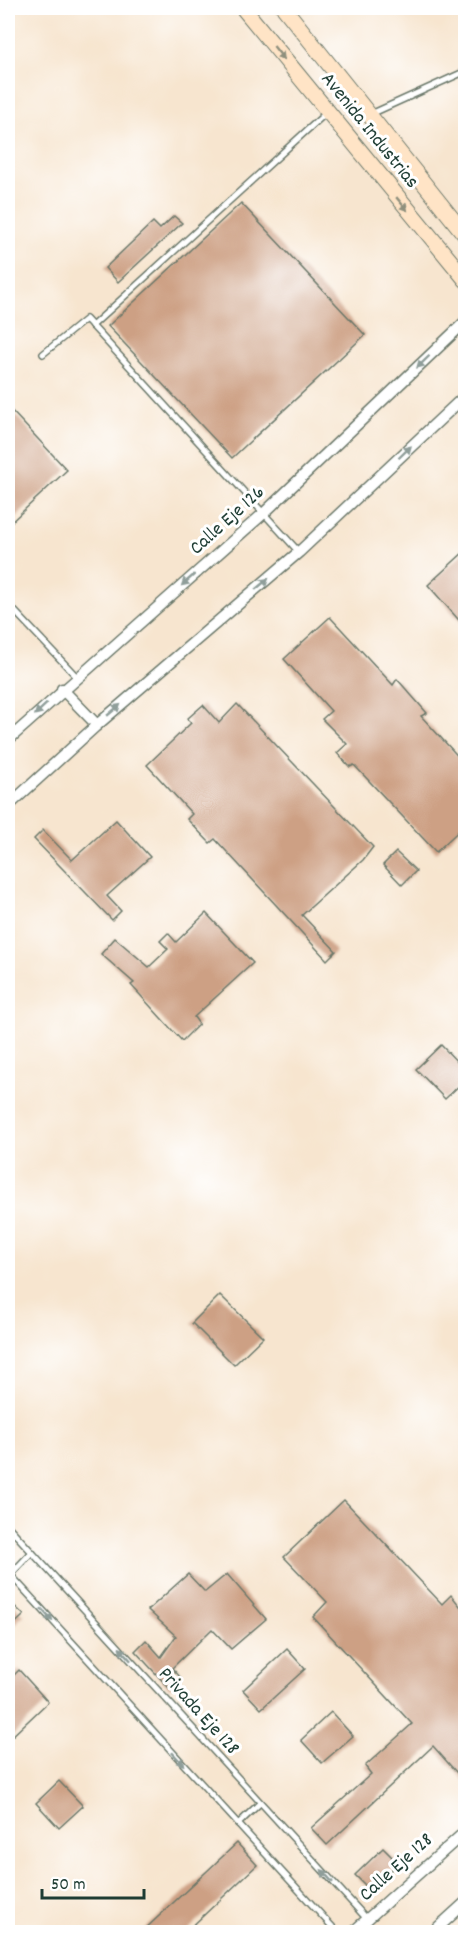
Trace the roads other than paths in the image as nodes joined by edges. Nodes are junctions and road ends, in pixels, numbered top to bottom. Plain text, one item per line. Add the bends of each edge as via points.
1 (243, 8) edge
2 (284, 8) edge
3 (465, 71) edge
4 (326, 113) junction
5 (369, 115) junction
6 (465, 236) edge
7 (465, 280) edge
8 (465, 321) edge
9 (92, 326) junction
10 (43, 354) dead end
11 (465, 394) edge
12 (264, 513) junction
13 (299, 552) junction
14 (8, 604) edge
15 (76, 676) junction
16 (62, 689) junction
17 (97, 725) junction
18 (8, 740) edge
19 (8, 806) edge
20 (8, 1526) edge
21 (32, 1552) junction
22 (9, 1573) edge
23 (260, 1803) junction
24 (238, 1824) junction
25 (465, 1831) edge
26 (465, 1902) edge
27 (367, 1919) junction
28 (337, 1932) edge
29 (353, 1932) edge
30 (433, 1932) edge

1 -> 4 main road, Avenida Industrias
2 - 5 main road, Avenida Industrias
3 - 5 lane
4 -> 7 main road, Avenida Industrias
4 - 9 lane
5 - 6 main road, Avenida Industrias
8 -> 12 street, Calle Eje 126
9 - 10 lane via 86,319
9 - 12 lane
13 -> 11 street
12 - 13 lane
12 -> 15 street, Calle Eje 126
17 -> 13 street
14 - 15 lane
15 - 16 street, Calle Eje 126
16 - 17 street
16 -> 18 street, Calle Eje 126
17 - 19 street
20 - 21 lane, Privada Eje 128
21 - 22 lane
23 -> 21 lane, Privada Eje 128
22 -> 24 lane
23 - 24 lane
27 -> 23 lane, Privada Eje 128
24 - 28 lane
25 - 27 street, Calle Eje 128
26 - 30 street
27 - 29 street, Calle Eje 128

